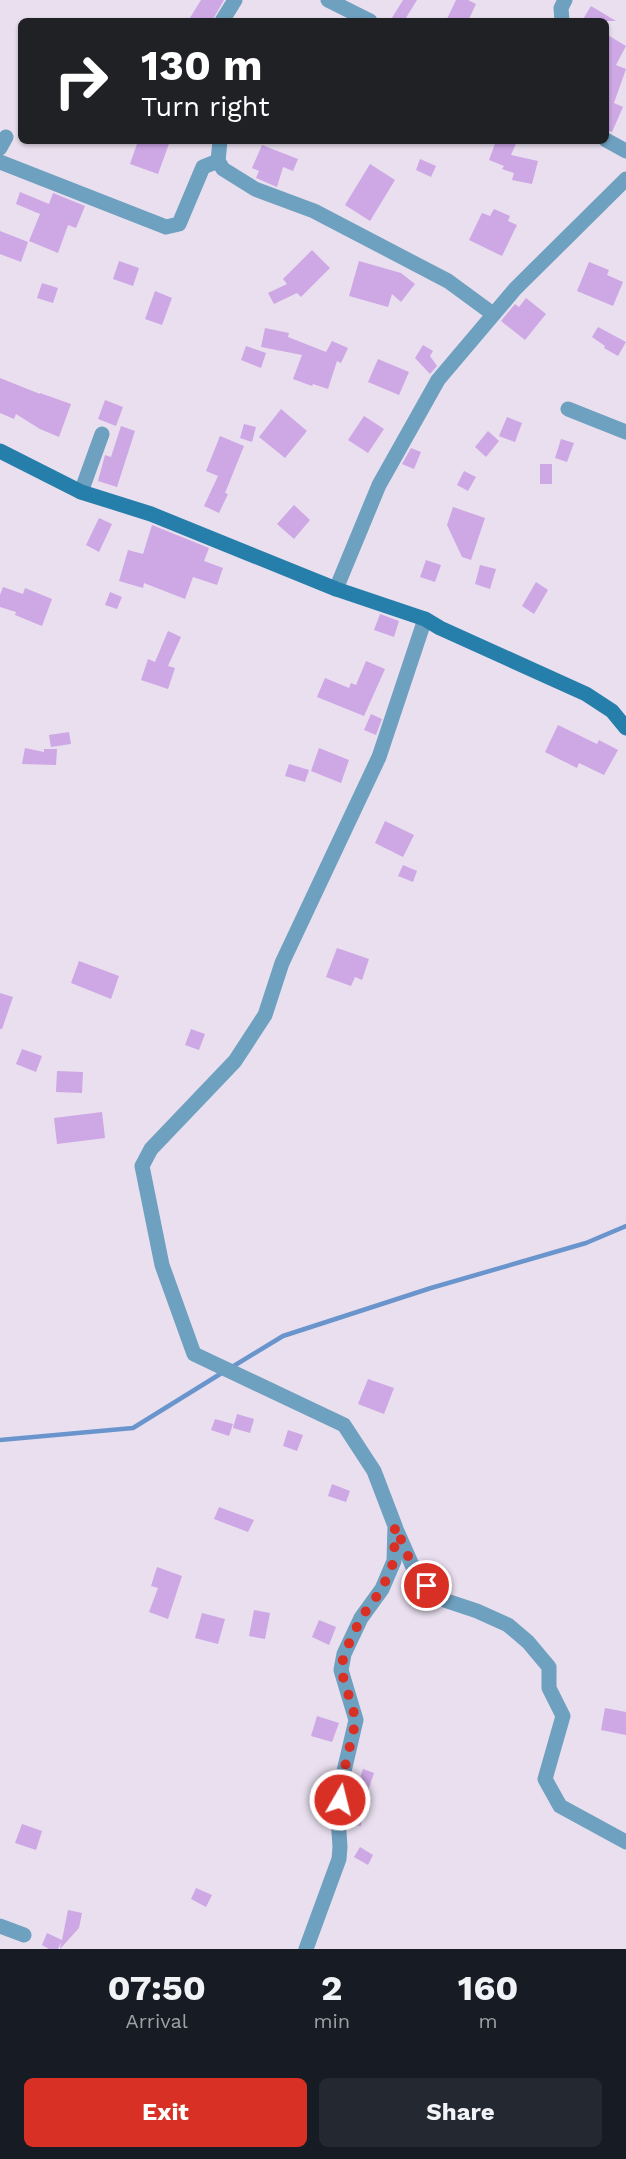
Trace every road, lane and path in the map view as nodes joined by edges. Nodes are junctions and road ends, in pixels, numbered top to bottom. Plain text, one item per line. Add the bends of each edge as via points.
1 (235, 0) edge
2 (328, 0) edge
3 (565, 0) edge
4 (224, 18) edge
5 (364, 18) edge
6 (562, 18) edge
7 (609, 142) edge
8 (220, 144) edge
9 (626, 151) edge
10 (219, 161) junction
11 (0, 162) edge
12 (626, 179) edge
13 (493, 314) junction
14 (568, 409) dead end
15 (626, 432) edge
16 (102, 434) dead end
17 (0, 451) edge
18 (81, 492) junction
19 (336, 589) junction
20 (425, 619) junction
21 (626, 728) edge
22 (395, 1526) junction
23 (626, 1842) edge
24 (0, 1926) edge
25 (24, 1935) dead end
26 (306, 1949) edge

1 - 4 street
2 - 5 street
3 - 6 street
7 - 9 street
8 - 10 street
10 - 11 street via 203,166 179,224 166,227
10 - 13 street via 223,169 255,189 314,211 448,281
12 - 13 street
13 - 19 street via 438,380 379,485
14 - 15 street
16 - 18 street
17 - 18 street
18 - 19 street via 152,514
19 - 20 street
20 - 21 street via 586,694 612,711
20 - 22 street via 379,757 282,963 265,1015 235,1061 152,1149 142,1166 162,1265 194,1354 344,1425 374,1472
22 - 23 street via 416,1574 438,1598 508,1625 549,1667 549,1688 563,1716 545,1779 560,1806
22 - 26 street via 394,1561 344,1654 341,1670 356,1720 341,1784 339,1859
24 - 25 street

